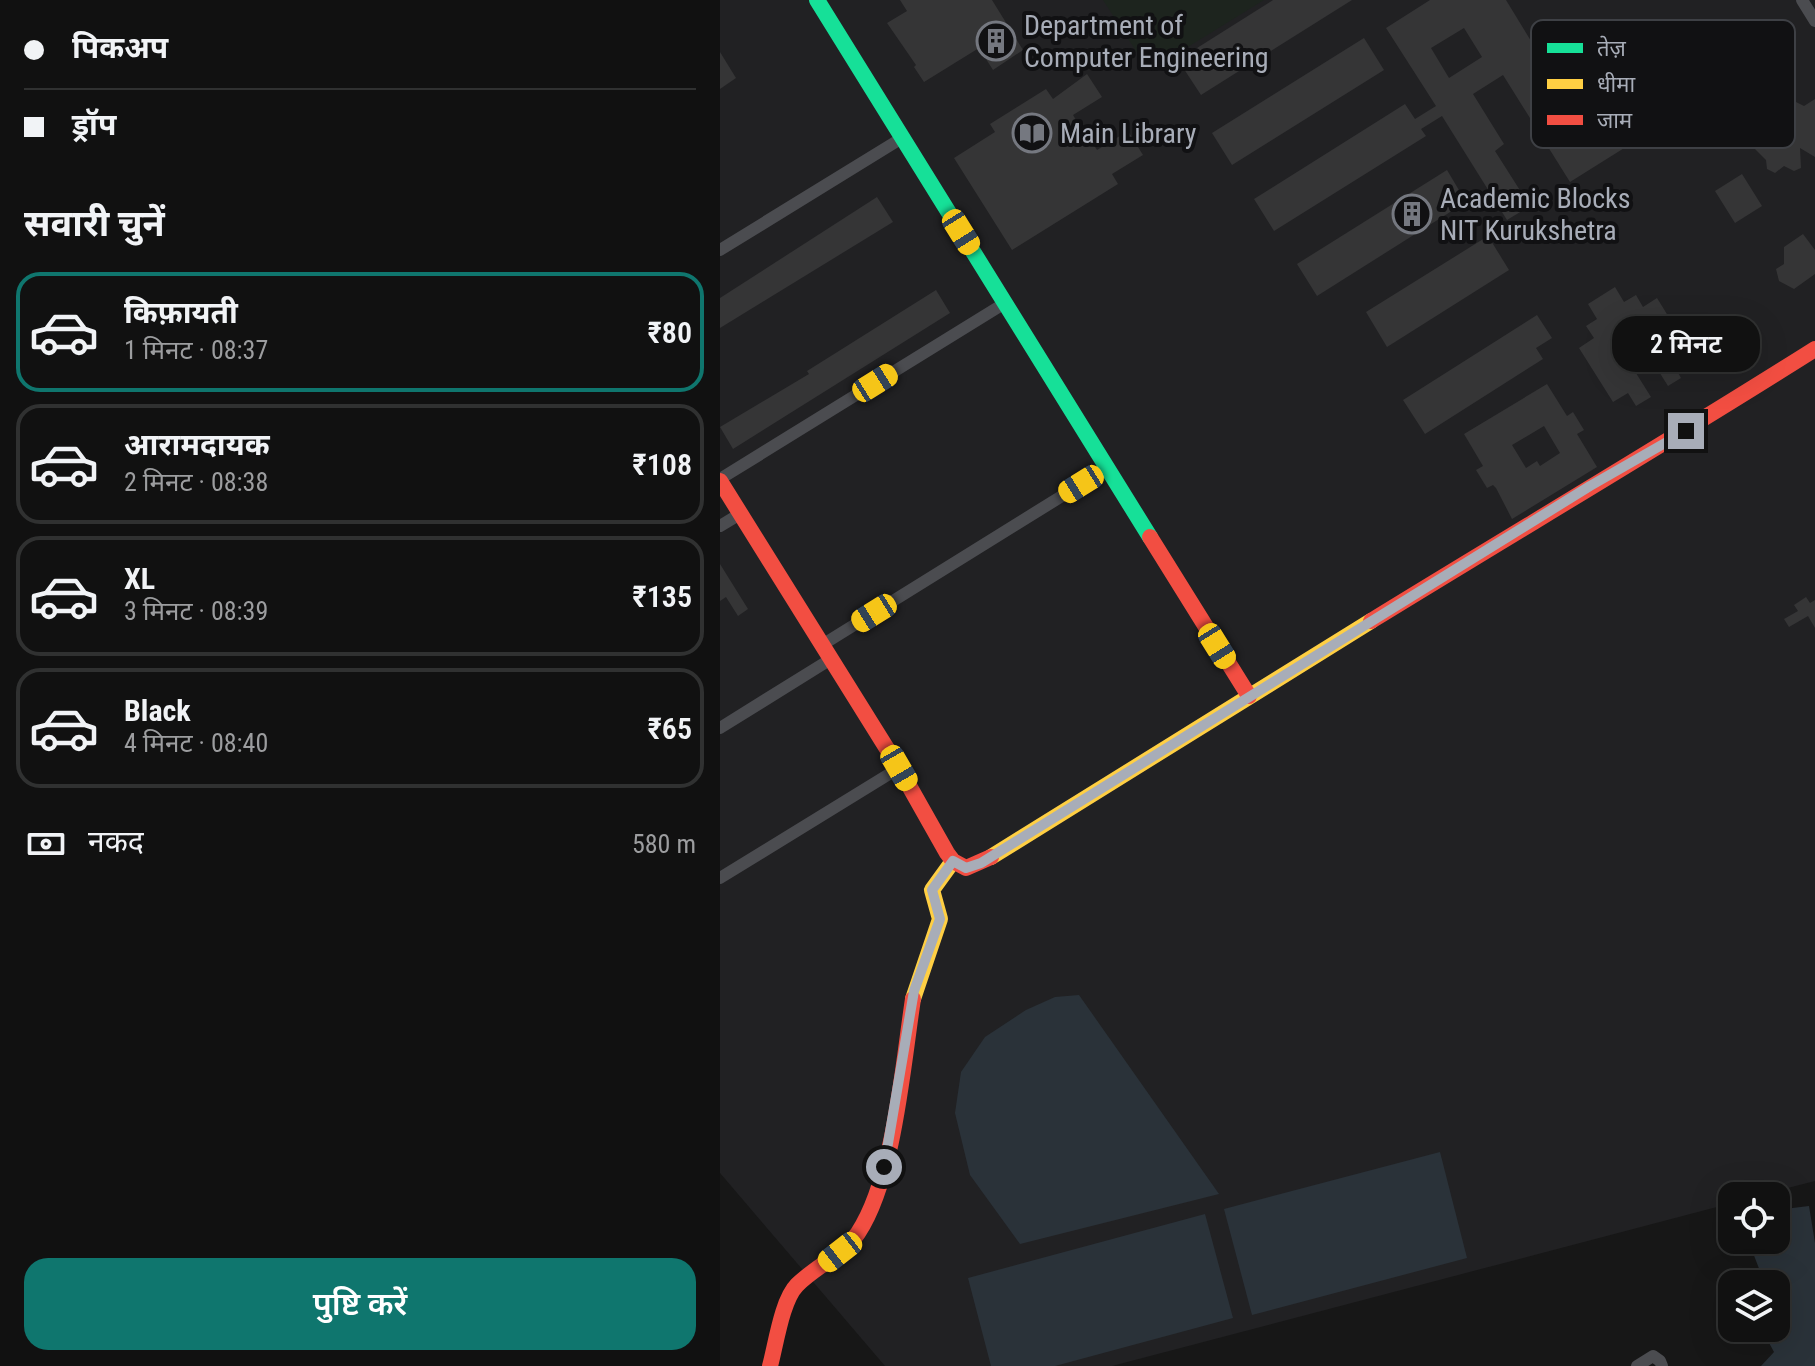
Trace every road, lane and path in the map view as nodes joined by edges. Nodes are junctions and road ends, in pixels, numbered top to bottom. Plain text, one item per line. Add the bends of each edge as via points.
1 (817, 0) edge
2 (1802, 0) edge
3 (1815, 21) edge
4 (902, 138) junction
5 (720, 250) edge
6 (1005, 303) junction
7 (1815, 349) edge
8 (1107, 468) junction
9 (720, 480) edge
10 (740, 514) junction
11 (720, 526) edge
12 (827, 652) junction
13 (1249, 696) junction
14 (720, 728) edge
15 (899, 768) junction
16 (953, 861) junction
17 (720, 878) edge
18 (770, 1366) edge
19 (1637, 1366) edge
20 (1662, 1366) edge

1 - 4 street
2 - 3 street
4 - 5 street
4 - 6 street
6 - 8 street
6 - 9 street
7 - 13 street
8 - 12 street
8 - 13 street
9 - 10 street
10 - 11 street
10 - 12 street
12 - 14 street
12 - 15 street
13 - 16 street via 981,863 966,868
15 - 16 street
15 - 17 street
16 - 18 street via 935,885 939,926 914,991 879,1189 858,1233 789,1296
19 - 20 street via 1653,1356

